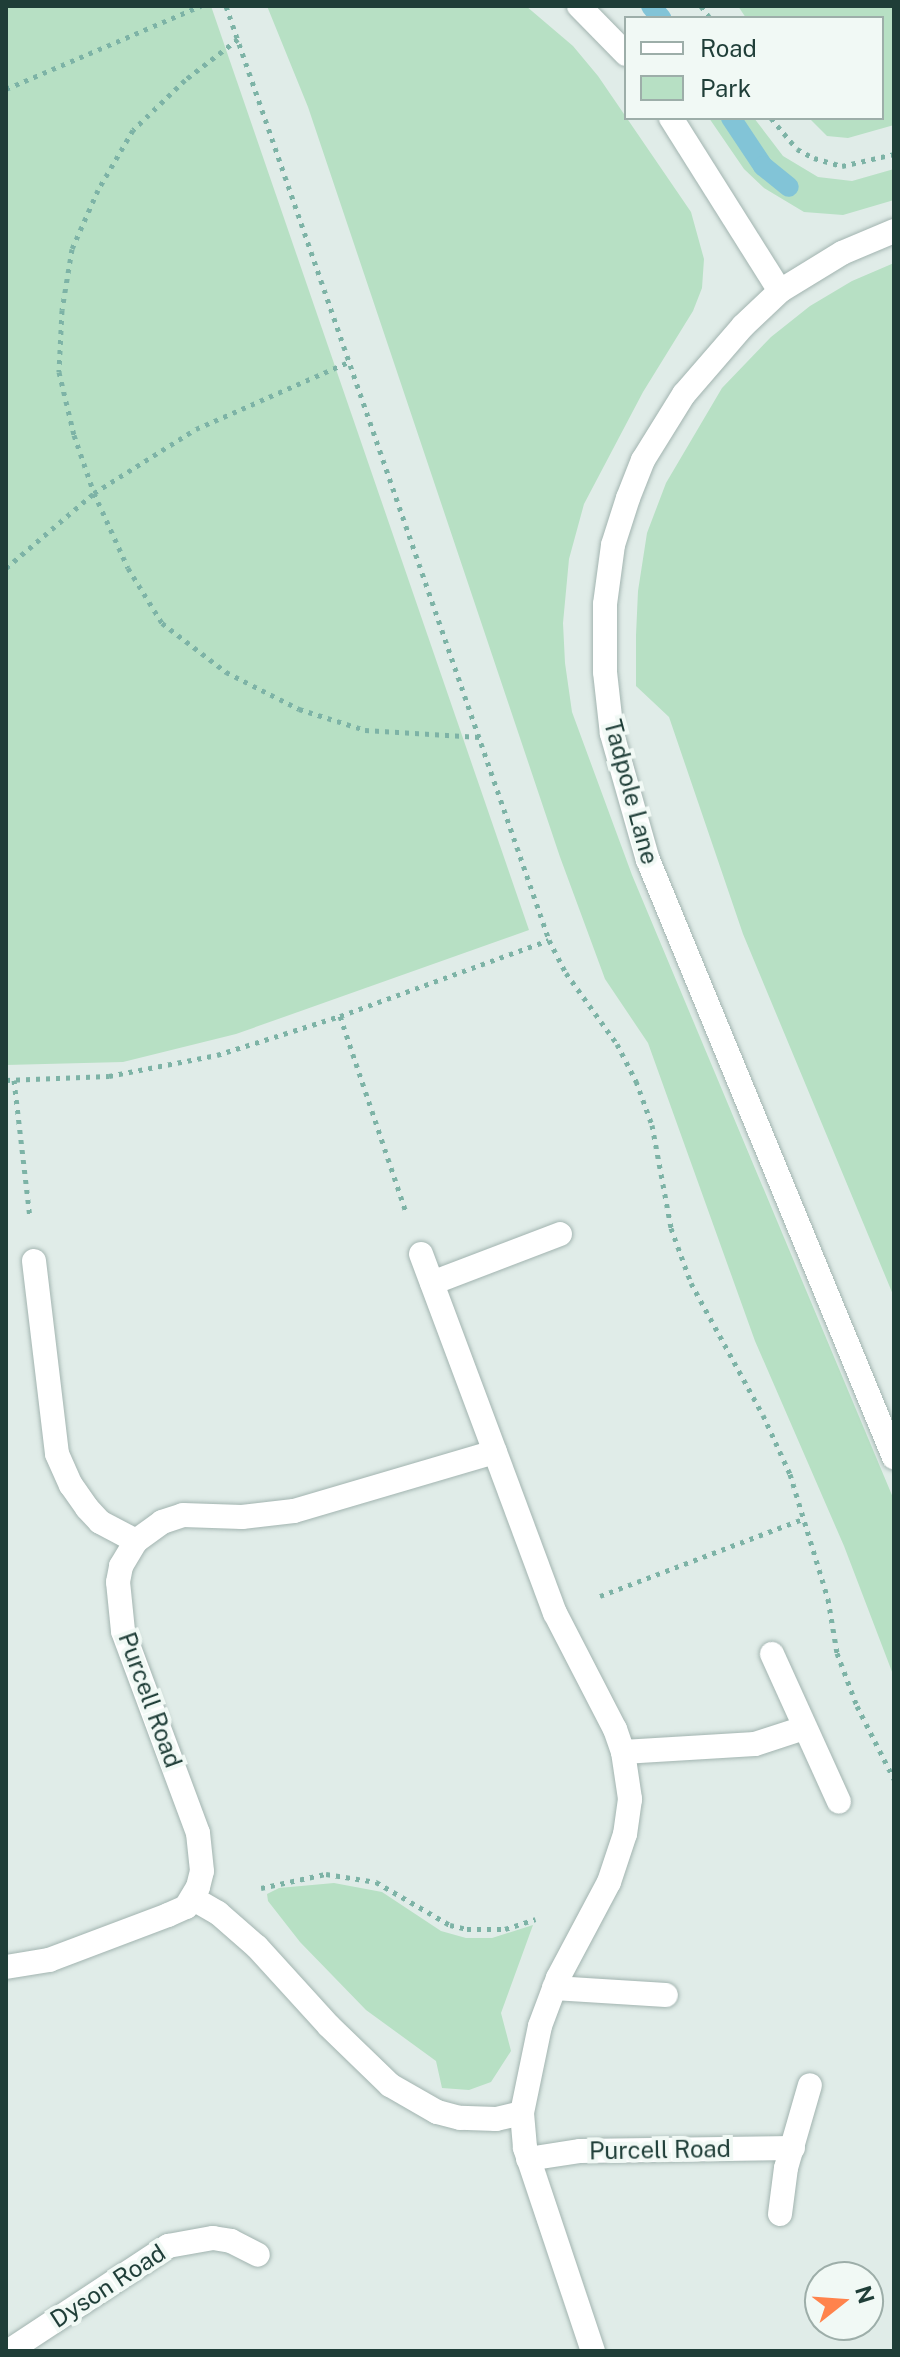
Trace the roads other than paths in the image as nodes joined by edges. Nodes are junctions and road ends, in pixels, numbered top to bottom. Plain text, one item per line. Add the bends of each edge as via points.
1 (579, 6) edge
2 (624, 52) edge
3 (672, 120) edge
4 (894, 231) edge
5 (780, 291) junction
6 (560, 1234) dead end
7 (421, 1254) road end
8 (34, 1261) road end
9 (432, 1283) junction
10 (495, 1452) junction
11 (894, 1457) edge
12 (136, 1541) junction
13 (772, 1654) dead end
14 (804, 1728) junction
15 (623, 1752) junction
16 (839, 1802) dead end
17 (194, 1899) junction
18 (6, 1967) edge
19 (554, 1988) junction
20 (666, 1995) dead end
21 (810, 2085) dead end
22 (522, 2113) junction
23 (793, 2148) junction
24 (528, 2159) junction
25 (780, 2214) dead end
26 (258, 2255) dead end
27 (9, 2351) edge
28 (593, 2351) edge

1 - 2 street
3 - 5 street
4 - 5 street, Tadpole Lane via 842,253
5 - 11 street, Tadpole Lane via 709,363 643,460 613,545 605,604 605,672 612,734 648,860
6 - 9 street
7 - 9 street
8 - 12 street via 57,1454 87,1508 100,1522
9 - 10 street
10 - 12 street via 294,1511 242,1517 183,1515 162,1522
10 - 15 street via 555,1613
12 - 17 street, Purcell Road via 118,1582 123,1631 198,1833 202,1871
13 - 14 street
14 - 15 street via 755,1744
14 - 16 street
15 - 19 street via 630,1799 625,1834 609,1882
17 - 18 street via 168,1915 49,1960
17 - 22 street via 257,1947 390,2085 437,2112 460,2118
19 - 20 street
19 - 22 street
21 - 23 street
22 - 24 street
23 - 24 street, Purcell Road via 580,2151
23 - 25 street
24 - 28 street
26 - 27 street, Dyson Road via 213,2238 168,2246

